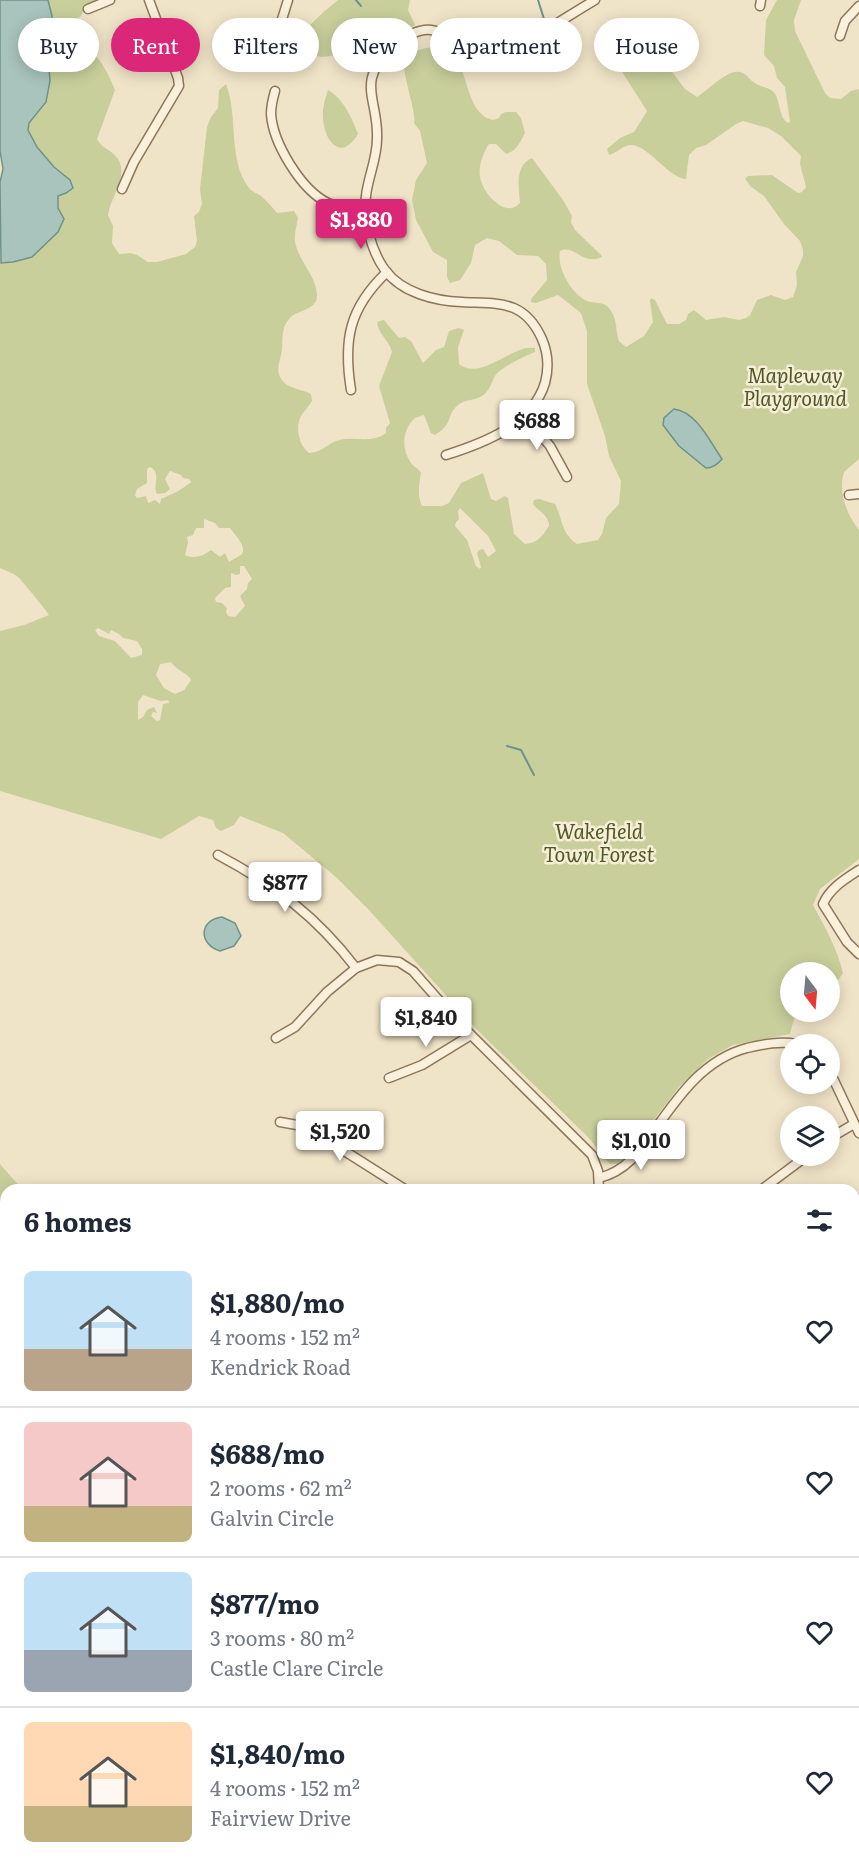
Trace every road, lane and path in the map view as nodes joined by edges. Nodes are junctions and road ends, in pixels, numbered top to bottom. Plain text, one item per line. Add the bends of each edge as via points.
1 (110, 0) edge
2 (149, 0) edge
3 (288, 0) edge
4 (595, 0) edge
5 (859, 6) edge
6 (88, 9) dead end
7 (282, 18) edge
8 (840, 36) dead end
9 (275, 91) dead end
10 (122, 189) dead end
11 (365, 206) junction
12 (387, 272) junction
13 (351, 390) dead end
14 (524, 415) junction
15 (446, 455) dead end
16 (567, 477) dead end
17 (859, 494) edge
18 (849, 495) dead end
19 (218, 855) dead end
20 (859, 870) edge
21 (859, 954) edge
22 (356, 968) junction
23 (471, 1035) junction
24 (276, 1038) dead end
25 (780, 1042) edge
26 (389, 1078) dead end
27 (840, 1094) edge
28 (280, 1122) dead end
29 (854, 1124) junction
30 (840, 1132) edge
31 (859, 1133) edge
32 (793, 1166) edge
33 (599, 1178) junction
34 (397, 1184) edge
35 (599, 1184) edge
36 (769, 1184) edge

1 - 6 street
2 - 10 street via 179,86
3 - 7 street
4 - 11 street via 495,57 472,55 437,30 418,32 394,46 380,62 370,87 377,137
5 - 8 street via 845,21
9 - 11 street via 273,125 300,178 327,202
11 - 12 street via 372,244
12 - 13 street via 362,300 350,327 347,357
12 - 14 street via 424,296 502,304 527,317 544,343 548,368 543,389
14 - 15 street via 490,439
14 - 16 street via 555,453
17 - 18 street
19 - 22 street via 250,872 304,912
20 - 21 street via 838,884 823,904
22 - 23 street via 377,960 403,964
22 - 24 street via 327,992 295,1028
23 - 26 street via 422,1065
23 - 33 street via 592,1155
25 - 33 street via 731,1054 709,1066 672,1106 630,1162
27 - 29 street
28 - 34 street via 313,1131
29 - 30 street
29 - 31 street
32 - 36 street
33 - 35 street

